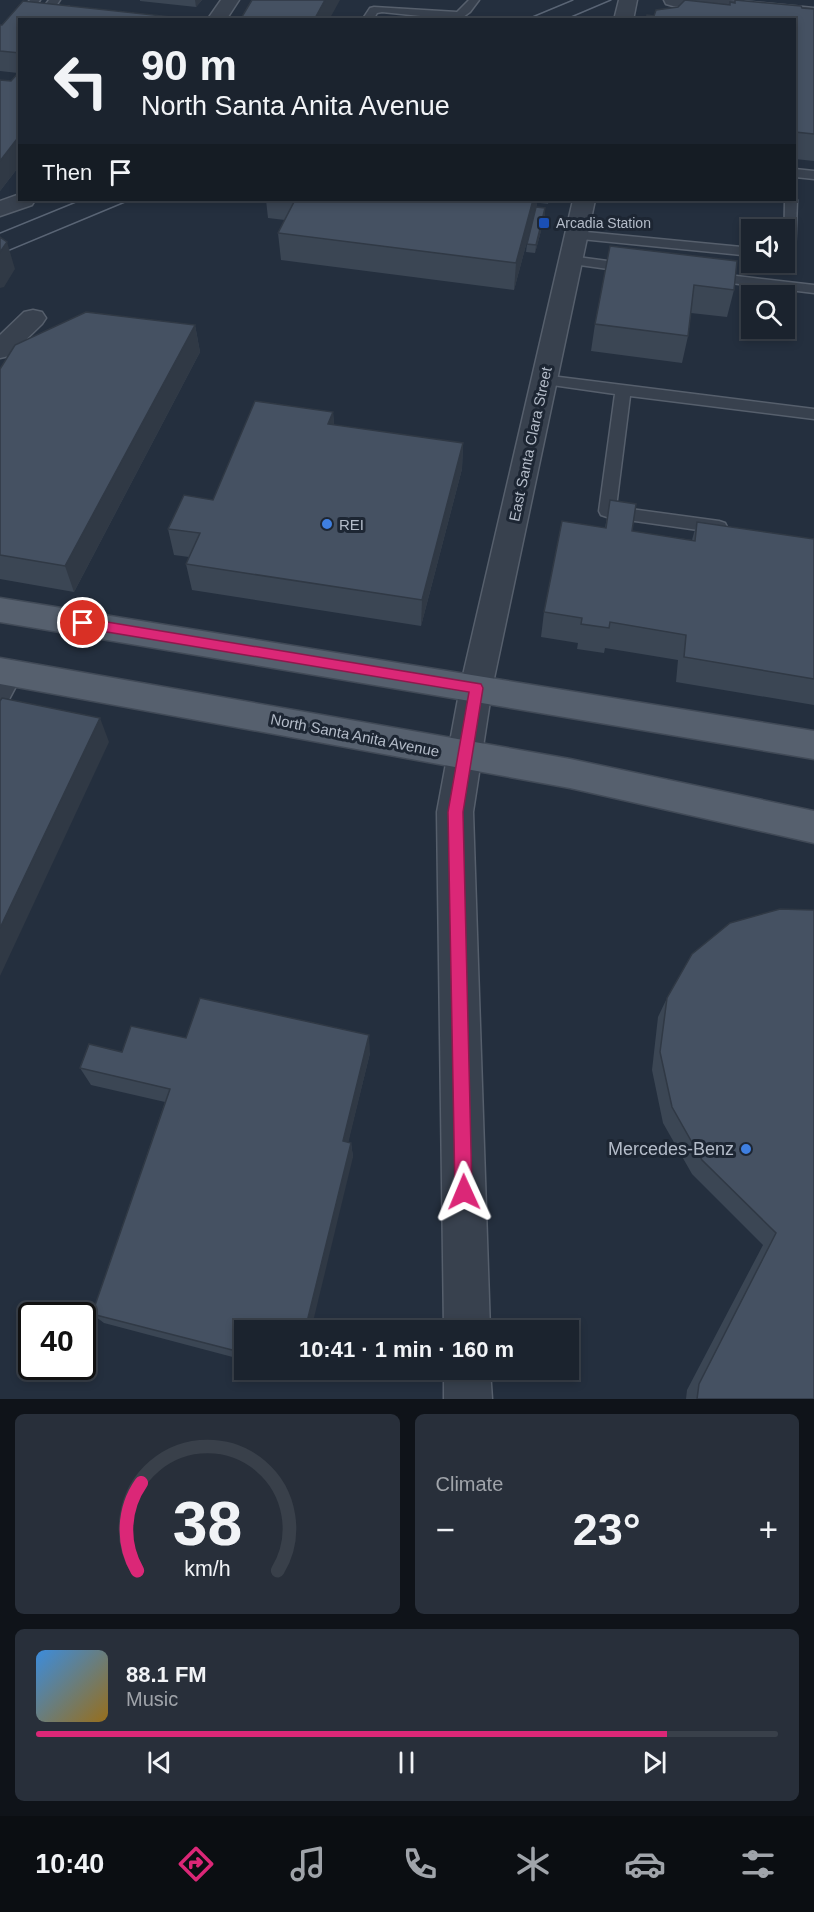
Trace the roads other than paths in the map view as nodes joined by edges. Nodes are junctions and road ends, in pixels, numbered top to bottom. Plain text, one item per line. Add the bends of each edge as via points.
1 (230, 0) edge
2 (474, 0) edge
3 (628, 0) edge
4 (673, 0) edge
5 (34, 2) edge
6 (53, 2) edge
7 (83, 12) edge
8 (814, 14) edge
9 (455, 17) edge
10 (21, 18) edge
11 (217, 18) edge
12 (368, 18) edge
13 (624, 18) edge
14 (18, 21) edge
15 (0, 43) edge
16 (796, 173) edge
17 (814, 175) edge
18 (21, 201) edge
19 (584, 201) edge
20 (790, 201) edge
21 (0, 209) edge
22 (789, 219) edge
23 (573, 247) junction
24 (741, 252) edge
25 (646, 269) edge
26 (692, 275) edge
27 (814, 289) edge
28 (33, 318) dead end
29 (0, 350) edge
30 (543, 380) junction
31 (623, 390) junction
32 (814, 414) edge
33 (734, 530) edge
34 (0, 610) edge
35 (5, 681) edge
36 (477, 688) junction
37 (814, 745) edge
38 (464, 756) junction
39 (814, 827) edge
40 (467, 1320) edge
41 (468, 1380) edge
42 (468, 1399) edge

1 - 11 street
2 - 9 lane
3 - 13 street
4 - 8 street
5 - 6 lane
5 - 10 lane
6 - 7 lane via 48,8
9 - 12 lane via 382,9 374,10
14 - 15 lane
16 - 17 lane
18 - 21 street
19 - 23 street, East Santa Clara Street
20 - 22 lane
23 - 24 lane
23 - 25 lane
23 - 30 street, East Santa Clara Street
26 - 27 lane
28 - 29 street
30 - 31 lane
30 - 36 street, East Santa Clara Street
31 - 32 lane
31 - 33 lane via 607,511
34 - 36 main road
35 - 38 main road, North Santa Anita Avenue via 231,711
36 - 37 main road
36 - 38 street, East Santa Clara Street
38 - 39 main road, North Santa Anita Avenue
38 - 40 street, East Santa Clara Street via 455,812
41 - 42 street

